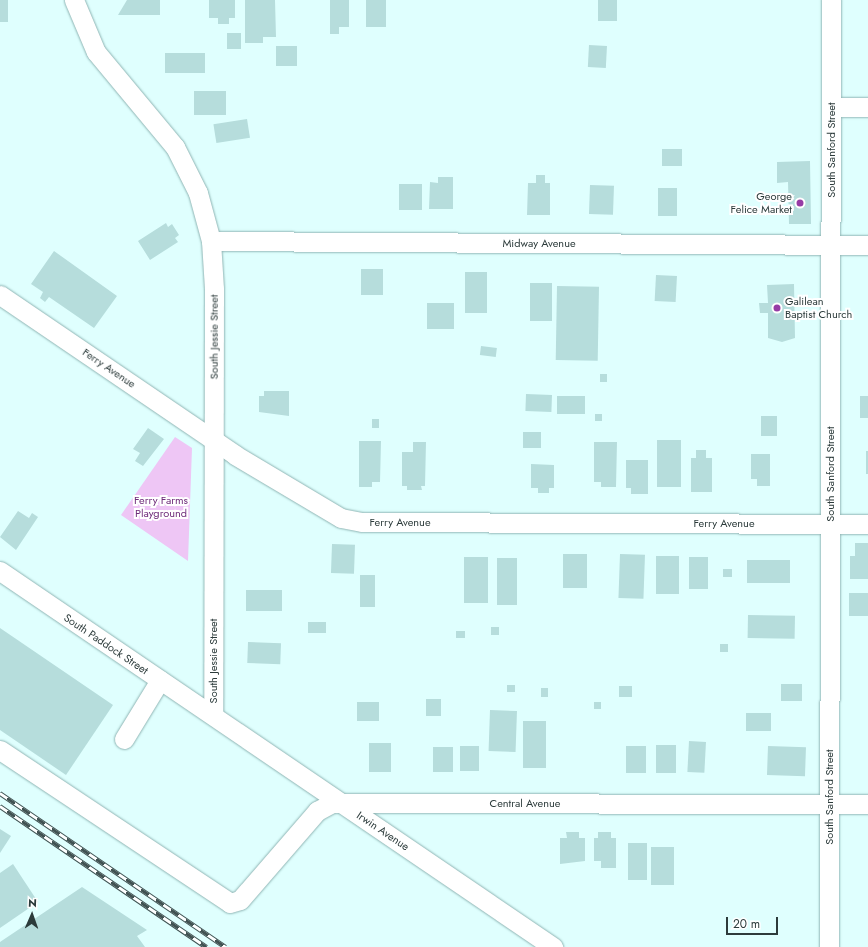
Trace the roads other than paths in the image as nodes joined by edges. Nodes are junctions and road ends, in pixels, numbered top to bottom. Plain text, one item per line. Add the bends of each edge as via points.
1 (74, 0) edge
2 (831, 0) edge
3 (831, 107) junction
4 (868, 107) edge
5 (211, 242) junction
6 (831, 244) junction
7 (868, 245) edge
8 (0, 295) edge
9 (214, 440) junction
10 (830, 524) junction
11 (868, 524) edge
12 (0, 572) edge
13 (160, 680) junction
14 (213, 715) junction
15 (124, 739) dead end
16 (0, 750) edge
17 (340, 803) junction
18 (830, 804) junction
19 (868, 804) edge
20 (553, 947) edge
21 (829, 947) edge

1 - 5 street, South Jessie Street via 96,52 160,126 178,153 198,193
2 - 3 street, South Sanford Street
3 - 4 street
3 - 6 street, South Sanford Street
5 - 6 street, Midway Avenue
5 - 9 street, South Jessie Street
6 - 7 street, Midway Avenue
6 - 10 street, South Sanford Street
8 - 9 street, Ferry Avenue
9 - 10 street, Ferry Avenue via 323,510 351,521
9 - 14 street, South Jessie Street
10 - 11 street, Ferry Avenue
10 - 18 street, South Sanford Street
12 - 13 street, South Paddock Street
13 - 14 street, South Paddock Street
13 - 15 street
14 - 17 street, Irwin Avenue
16 - 17 street, Central Avenue via 226,901 240,900 317,811
17 - 18 street, Central Avenue
17 - 20 street, Irwin Avenue
18 - 19 street, Central Avenue
18 - 21 street, South Sanford Street

